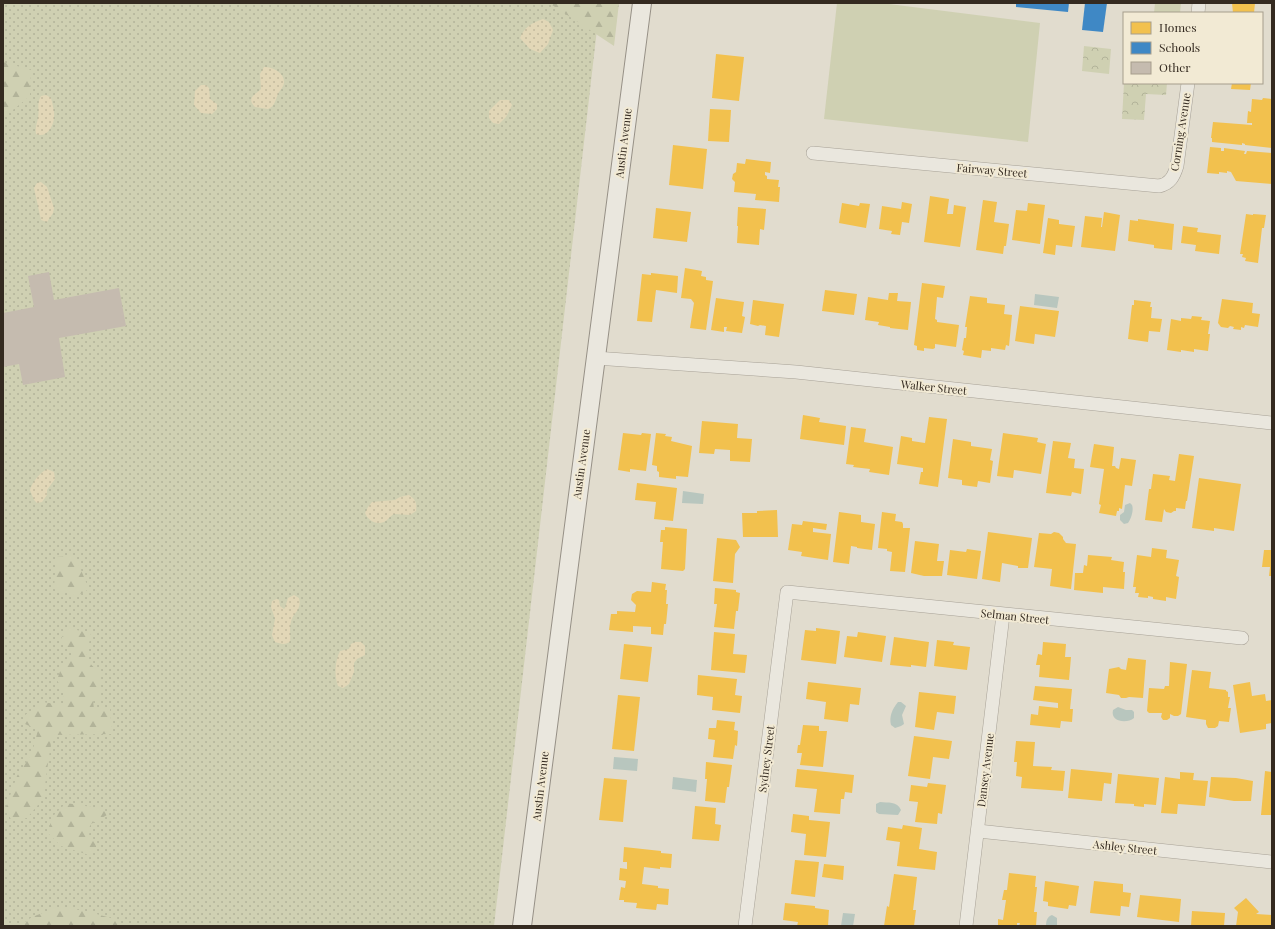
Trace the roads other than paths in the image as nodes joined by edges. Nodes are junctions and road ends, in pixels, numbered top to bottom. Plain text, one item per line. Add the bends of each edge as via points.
1 (642, 3) edge
2 (1188, 84) edge
3 (813, 153) dead end
4 (1170, 181) joint
5 (595, 358) junction
6 (1272, 423) edge
7 (787, 592) joint
8 (1003, 615) junction
9 (1242, 638) dead end
10 (978, 831) junction
11 (1272, 862) edge
12 (522, 926) edge
13 (745, 926) edge
14 (966, 926) edge

1 - 5 main road, Austin Avenue
2 - 4 street, Corning Avenue via 1177,166
3 - 4 street, Fairway Street via 1159,186
5 - 6 street, Walker Street via 796,372
5 - 12 main road, Austin Avenue
7 - 8 street, Selman Street
7 - 13 street, Sydney Street
8 - 9 street, Selman Street
8 - 10 street, Dansey Avenue
10 - 11 street, Ashley Street
10 - 14 street, Dansey Avenue

